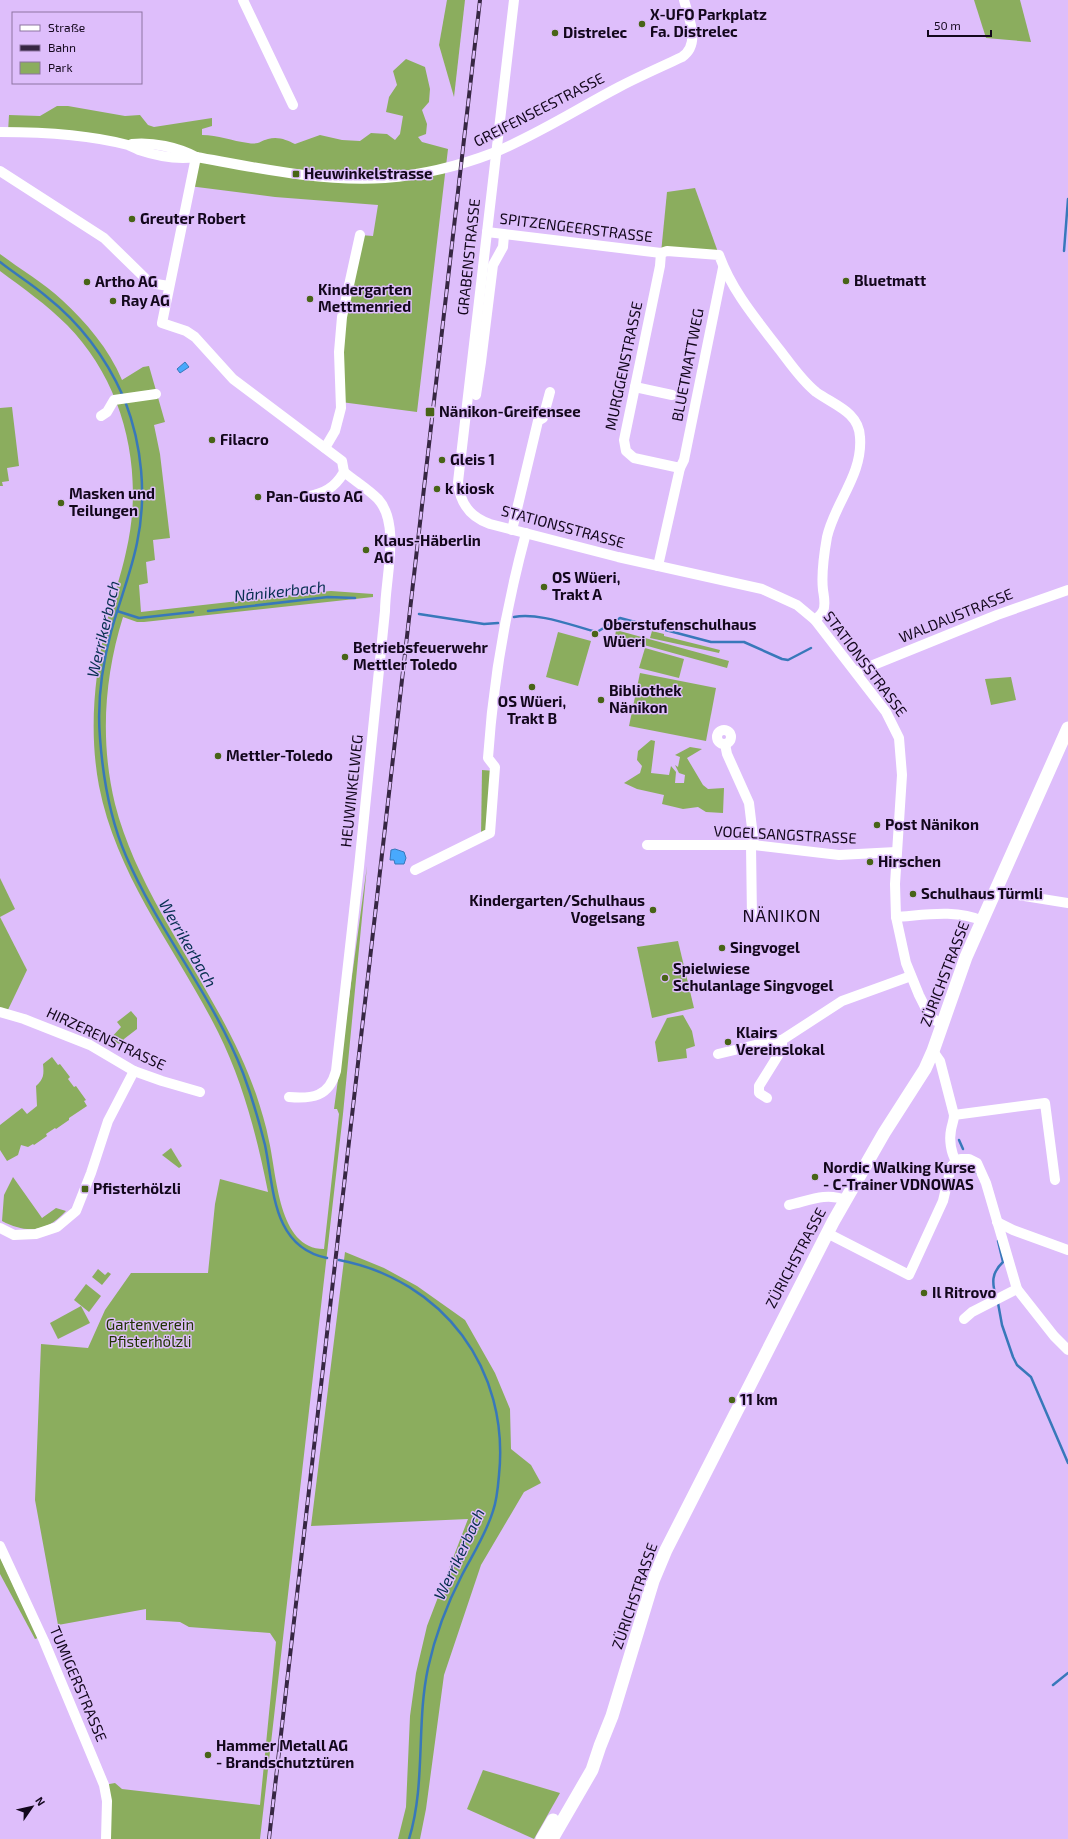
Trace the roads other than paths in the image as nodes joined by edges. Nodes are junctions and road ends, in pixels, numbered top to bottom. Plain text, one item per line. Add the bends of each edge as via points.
1 (242, 0) edge
2 (514, 0) edge
3 (684, 0) edge
4 (293, 105) dead end
5 (0, 132) edge
6 (196, 157) junction
7 (0, 171) edge
8 (487, 232) junction
9 (360, 235) dead end
10 (504, 235) junction
11 (661, 253) junction
12 (723, 268) junction
13 (168, 286) junction
14 (635, 387) junction
15 (550, 392) dead end
16 (156, 394) dead end
17 (672, 395) dead end
18 (102, 416) dead end
19 (325, 448) junction
20 (680, 468) junction
21 (460, 470) junction
22 (344, 472) junction
23 (306, 497) dead end
24 (471, 513) joint
25 (512, 530) junction
26 (526, 533) junction
27 (658, 566) junction
28 (1068, 590) edge
29 (814, 620) junction
30 (856, 672) junction
31 (1068, 728) edge
32 (725, 744) dead end
33 (647, 845) dead end
34 (753, 845) junction
35 (896, 852) junction
36 (415, 870) dead end
37 (996, 890) junction
38 (1068, 904) edge
39 (896, 917) junction
40 (752, 918) dead end
41 (983, 921) junction
42 (911, 976) junction
43 (0, 1012) edge
44 (943, 1024) junction
45 (782, 1040) junction
46 (933, 1051) junction
47 (718, 1054) dead end
48 (134, 1071) junction
49 (200, 1092) dead end
50 (289, 1097) dead end
51 (767, 1098) dead end
52 (954, 1115) junction
53 (956, 1161) junction
54 (1055, 1180) dead end
55 (845, 1200) junction
56 (790, 1205) dead end
57 (997, 1222) junction
58 (0, 1228) edge
59 (827, 1233) junction
60 (1068, 1250) edge
61 (1017, 1289) junction
62 (964, 1319) dead end
63 (1068, 1350) edge
64 (0, 1546) edge
65 (600, 1746) junction
66 (106, 1839) edge
67 (542, 1839) edge
68 (552, 1839) edge

1 - 4 street
2 - 8 street, GRABENSTRASSE
3 - 6 street, GREIFENSEESTRASSE via 693,41 690,51 494,152 438,170 384,178 311,176
5 - 6 street, GREIFENSEESTRASSE via 63,135 128,145 138,150 183,159
6 - 13 street
7 - 13 street via 104,238 147,280
8 - 10 street, SPITZENGEERSTRASSE
8 - 21 street, GRABENSTRASSE
9 - 19 street via 342,316 339,352 341,408 335,431
10 - 11 street, SPITZENGEERSTRASSE
10 - 21 street via 503,247 493,265 468,455 465,468
11 - 12 street, SPITZENGEERSTRASSE via 667,250 719,255
11 - 14 street, MURGGENSTRASSE
12 - 20 street, BLUETMATTWEG via 684,460
12 - 29 street via 742,301 801,377 816,392 852,416 860,436 857,469 833,517 829,531 822,580 824,606
13 - 19 street via 162,323 186,331 195,337 232,379
14 - 17 street
14 - 20 street, MURGGENSTRASSE via 624,440 626,451 634,458
15 - 25 street via 543,418 538,421
16 - 18 street via 114,400
19 - 22 street via 342,462
20 - 27 street, BLUETMATTWEG
21 - 24 street, GRABENSTRASSE via 459,493 465,507
22 - 23 street via 328,491
22 - 50 street, HEUWINKELWEG via 378,499 390,521 385,611 336,1071 322,1093 306,1099
24 - 25 street, STATIONSSTRASSE via 483,521
25 - 26 street, STATIONSSTRASSE
26 - 27 street, STATIONSSTRASSE
26 - 36 street via 508,607 495,680 488,758 496,767 490,833
27 - 29 street, STATIONSSTRASSE via 762,589 798,605
28 - 30 street, WALDAUSTRASSE via 990,618
29 - 30 street, STATIONSSTRASSE
30 - 35 street, STATIONSSTRASSE via 886,712 899,738 902,775
31 - 37 main road, ZÜRICHSTRASSE
32 - 34 street via 749,803
33 - 34 street, VOGELSANGSTRASSE
34 - 35 street, VOGELSANGSTRASSE via 839,855
34 - 40 street
35 - 39 street, STATIONSSTRASSE
37 - 38 street
37 - 41 main road, ZÜRICHSTRASSE
39 - 41 street via 950,913
39 - 42 street, STATIONSSTRASSE
41 - 44 main road, ZÜRICHSTRASSE via 966,958
42 - 44 street, STATIONSSTRASSE via 929,1015
42 - 45 street via 842,1001
43 - 48 street, HIRZERENSTRASSE via 90,1045
44 - 46 main road, ZÜRICHSTRASSE
45 - 47 street
45 - 51 street via 782,1049 759,1086 758,1093
46 - 52 street via 940,1061
46 - 55 main road, ZÜRICHSTRASSE
48 - 49 street, HIRZERENSTRASSE
48 - 58 street via 108,1121 76,1211 57,1227 36,1234 14,1234
52 - 53 street via 951,1130 952,1154
52 - 54 street via 1045,1103
53 - 57 street via 970,1159 977,1163 989,1192
53 - 59 street via 951,1167 943,1201 909,1275
55 - 56 street via 828,1196
55 - 59 main road, ZÜRICHSTRASSE
57 - 60 street
57 - 61 street
59 - 65 main road, ZÜRICHSTRASSE via 666,1550
61 - 62 street via 972,1312
61 - 63 street
64 - 66 street, TUMIGERSTRASSE via 44,1641 104,1785 107,1801
65 - 67 main road, ZÜRICHSTRASSE via 585,1766
65 - 68 main road, ZÜRICHSTRASSE via 592,1770

